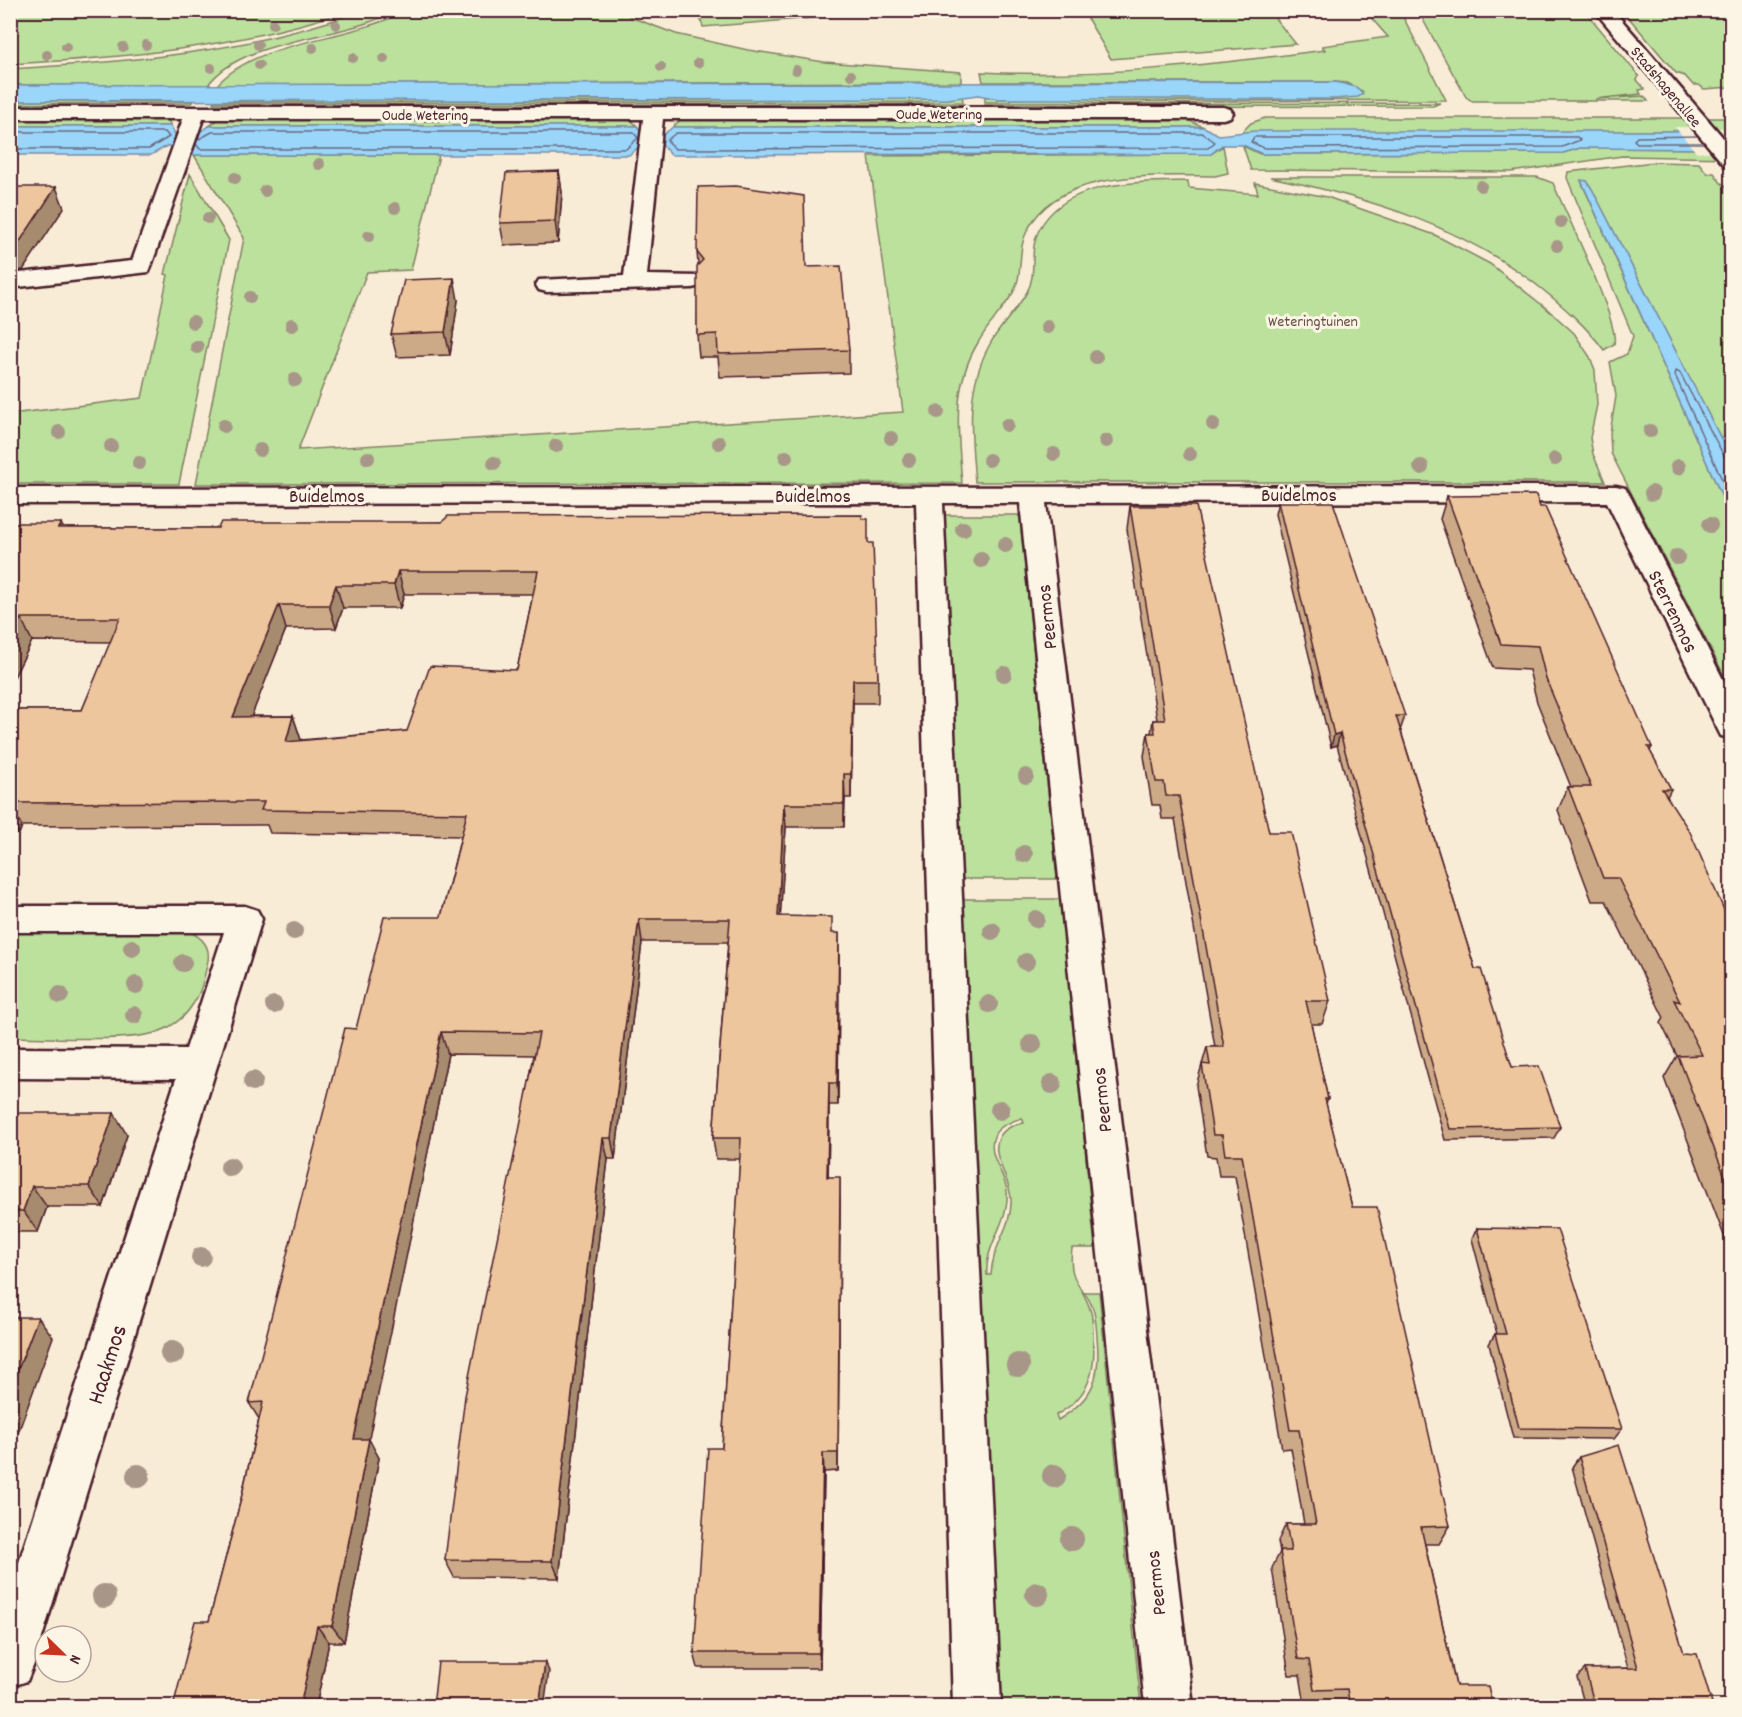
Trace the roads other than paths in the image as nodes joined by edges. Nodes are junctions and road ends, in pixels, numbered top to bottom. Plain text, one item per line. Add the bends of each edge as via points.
1 (1603, 10) edge
2 (10, 113) edge
3 (1223, 113) dead end
4 (654, 121) junction
5 (193, 122) junction
6 (1731, 162) edge
7 (10, 281) edge
8 (635, 281) junction
9 (692, 281) dead end
10 (547, 285) dead end
11 (929, 494) junction
12 (1032, 494) junction
13 (1616, 494) joint
14 (10, 496) edge
15 (1731, 728) edge
16 (10, 919) edge
17 (10, 1064) edge
18 (201, 1064) junction
19 (10, 1664) edge
20 (977, 1707) edge
21 (1169, 1707) edge

1 - 6 street, Stadshagenallee
2 - 5 street, Oude Wetering
3 - 4 street, Oude Wetering
4 - 5 street, Oude Wetering
4 - 8 street
5 - 7 street via 141,267
8 - 9 street
8 - 10 street
11 - 12 street, Buidelmos
11 - 14 street, Buidelmos
11 - 20 street
12 - 13 street, Buidelmos
12 - 21 street, Peermos
13 - 15 street, Sterrenmos
16 - 18 street, Haakmos via 245,920
17 - 18 street
18 - 19 street, Haakmos

